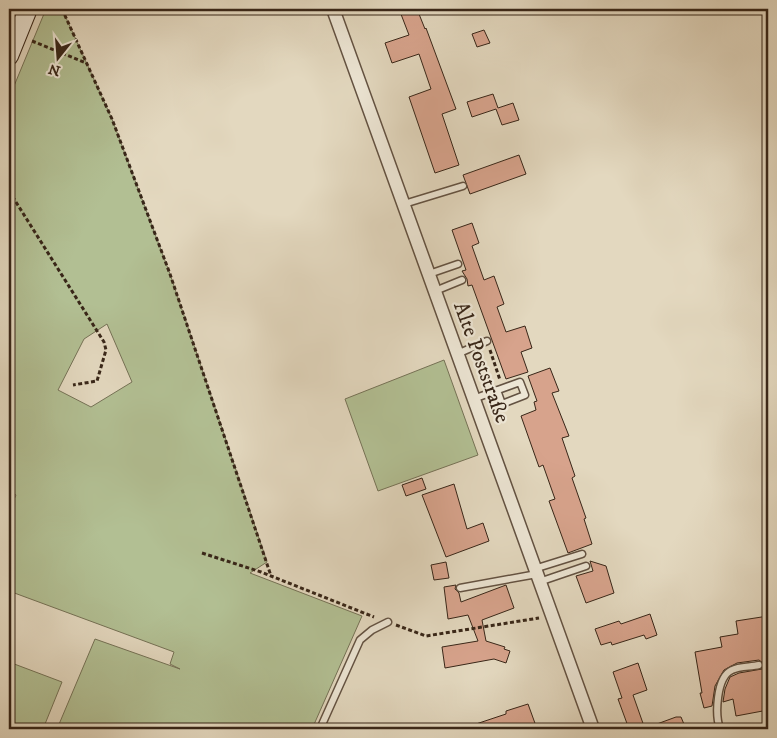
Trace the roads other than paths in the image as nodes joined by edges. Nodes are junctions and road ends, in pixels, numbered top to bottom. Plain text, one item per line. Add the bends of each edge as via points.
1 (28, 9) edge
2 (333, 9) edge
3 (9, 56) edge
4 (463, 186) dead end
5 (404, 204) junction
6 (458, 264) dead end
7 (429, 274) junction
8 (462, 280) dead end
9 (435, 291) junction
10 (487, 341) road end
11 (457, 354) junction
12 (500, 389) road end
13 (473, 399) junction
14 (582, 554) dead end
15 (586, 566) dead end
16 (537, 575) junction
17 (460, 588) dead end
18 (388, 622) road end
19 (759, 665) dead end
20 (320, 729) edge
21 (593, 729) edge
22 (720, 729) edge

1 - 3 street
2 - 5 street, Alte Poststraße
4 - 5 lane
5 - 7 street, Alte Poststraße
6 - 7 lane
7 - 9 street, Alte Poststraße
8 - 9 lane
9 - 11 street, Alte Poststraße
10 - 11 lane
11 - 13 street, Alte Poststraße
12 - 13 lane
13 - 16 street, Alte Poststraße
14 - 16 lane
15 - 16 lane
16 - 17 lane
16 - 21 street, Alte Poststraße
18 - 20 lane via 360,640
19 - 22 lane via 727,674 720,687 717,708

